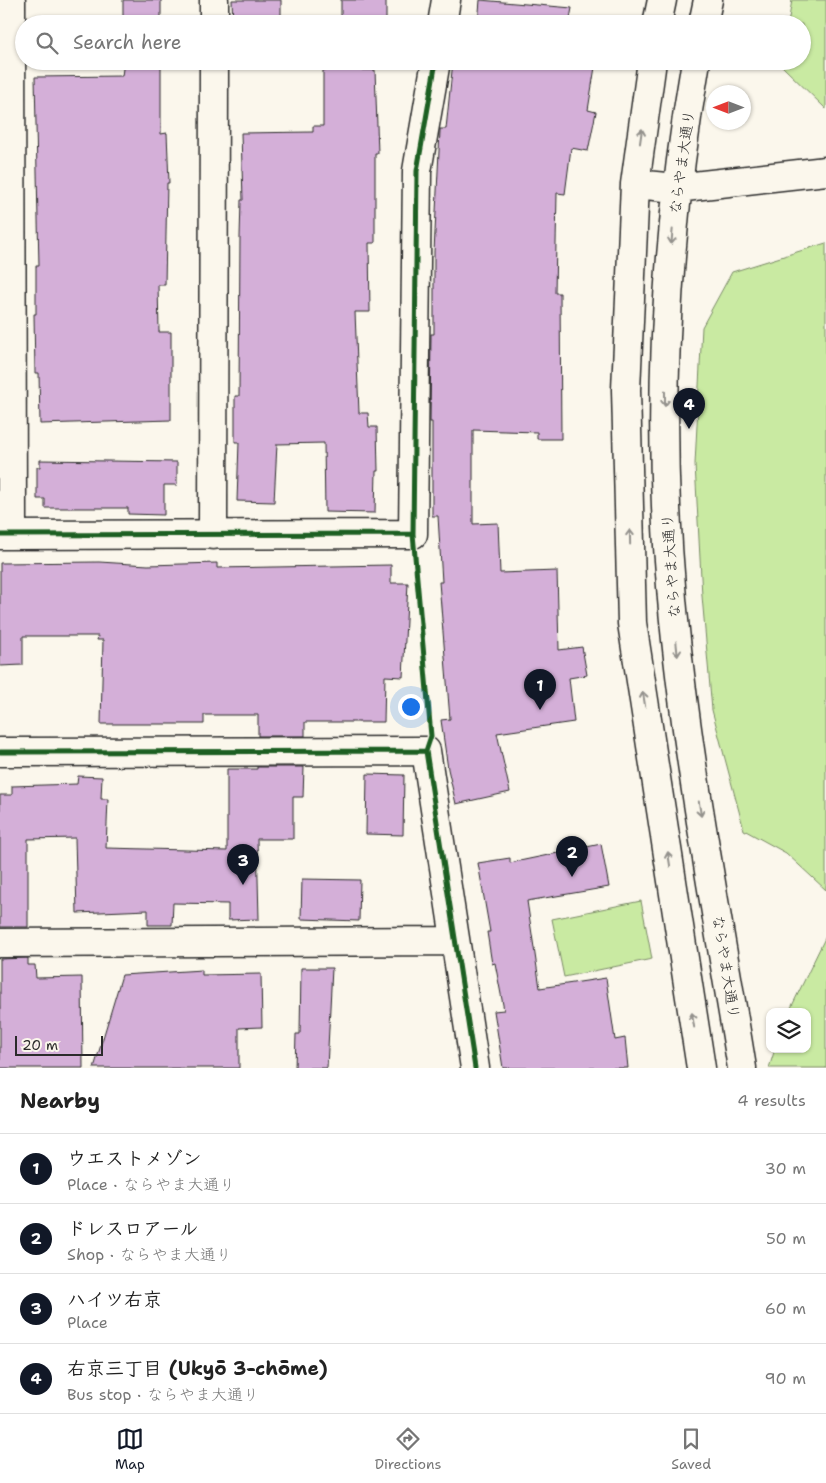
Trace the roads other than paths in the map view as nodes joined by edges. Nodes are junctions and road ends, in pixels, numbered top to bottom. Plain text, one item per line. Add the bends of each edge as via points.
1 (11, 0) edge
2 (214, 0) edge
3 (446, 0) edge
4 (662, 0) edge
5 (708, 0) edge
6 (214, 15) edge
7 (444, 15) edge
8 (659, 15) edge
9 (705, 15) edge
10 (214, 70) edge
11 (434, 70) edge
12 (651, 70) edge
13 (695, 70) edge
14 (826, 171) edge
15 (635, 184) junction
16 (676, 188) junction
17 (6, 535) edge
18 (213, 535) junction
19 (0, 752) edge
20 (454, 941) junction
21 (0, 943) edge
22 (474, 1068) edge
23 (701, 1068) edge
24 (742, 1068) edge

1 - 17 street
2 - 6 street
3 - 7 street
4 - 8 street
5 - 9 street
10 - 18 street
11 - 18 street via 417,171 413,534
15 -> 12 street
13 - 16 street, ならやま大通り
14 - 16 street
15 - 16 street
23 -> 15 street via 632,623 626,390
16 -> 24 street, ならやま大通り via 665,335 664,450 672,598 681,683
17 - 18 street
19 - 20 street via 426,751
20 - 21 street
20 - 22 street

